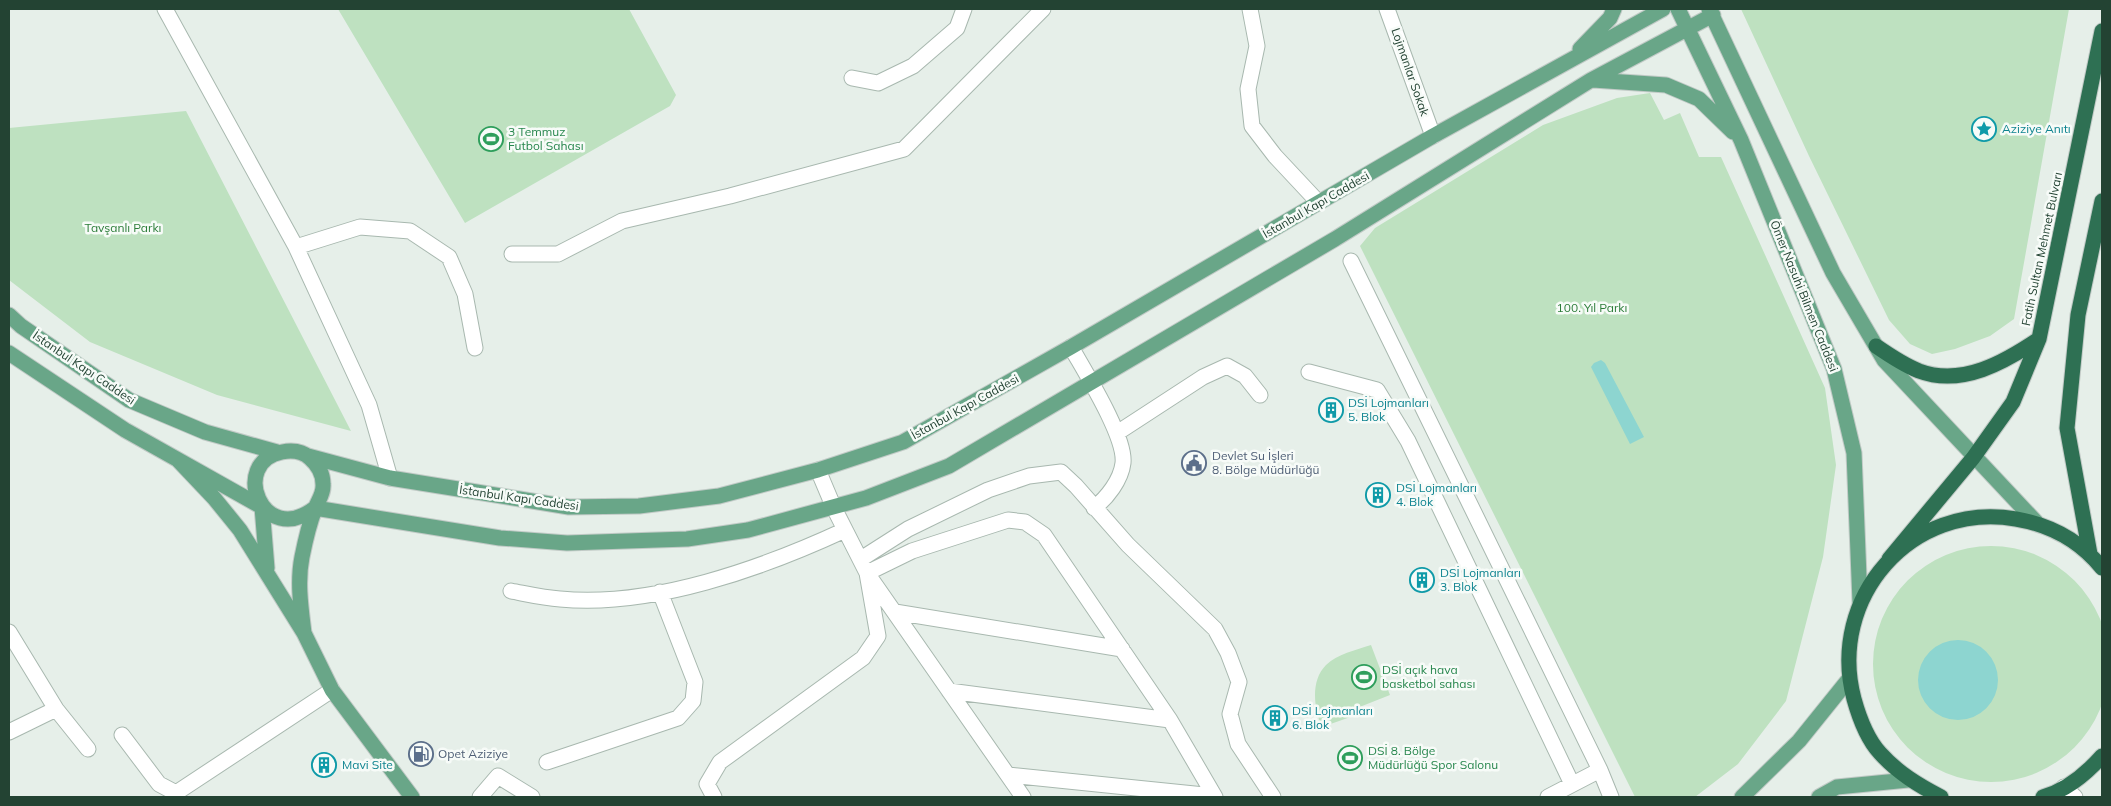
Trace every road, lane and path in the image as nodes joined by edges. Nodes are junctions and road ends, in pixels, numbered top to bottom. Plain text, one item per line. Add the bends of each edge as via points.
1 (166, 9) edge
2 (964, 9) edge
3 (1043, 9) edge
4 (1250, 9) edge
5 (1387, 9) edge
6 (1614, 9) edge
7 (1663, 9) edge
8 (1678, 9) edge
9 (1711, 12) edge
10 (1688, 29) junction
11 (2102, 31) edge
12 (1555, 69) junction
13 (852, 78) dead end
14 (1591, 80) junction
15 (1432, 136) junction
16 (1741, 140) junction
17 (2102, 201) edge
18 (1319, 203) junction
19 (296, 247) junction
20 (512, 254) dead end
21 (1351, 261) dead end
22 (9, 315) edge
23 (2039, 339) junction
24 (1876, 346) junction
25 (1071, 347) junction
26 (475, 348) dead end
27 (9, 353) edge
28 (1309, 372) dead end
29 (1092, 384) junction
30 (1260, 394) dead end
31 (1117, 433) junction
32 (277, 452) junction
33 (308, 456) junction
34 (1973, 458) junction
35 (178, 460) junction
36 (818, 470) junction
37 (390, 478) junction
38 (262, 507) junction
39 (315, 508) junction
40 (834, 508) junction
41 (1094, 508) junction
42 (2036, 522) junction
43 (845, 530) junction
44 (2090, 554) junction
45 (1890, 559) junction
46 (864, 566) junction
47 (2102, 568) edge
48 (267, 571) junction
49 (511, 591) dead end
50 (660, 592) junction
51 (1860, 602) junction
52 (896, 612) junction
53 (304, 633) junction
54 (10, 637) edge
55 (1122, 649) junction
56 (1849, 679) junction
57 (332, 690) junction
58 (950, 691) junction
59 (56, 709) junction
60 (1170, 720) junction
61 (9, 732) edge
62 (122, 735) dead end
63 (88, 750) dead end
64 (2102, 756) edge
65 (547, 762) dead end
66 (1600, 770) junction
67 (1008, 775) junction
68 (1908, 780) junction
69 (1572, 784) junction
70 (2058, 795) edge
71 (1214, 796) edge
72 (412, 797) edge
73 (480, 797) edge
74 (532, 797) edge
75 (714, 797) edge
76 (1023, 797) edge
77 (1273, 797) edge
78 (1548, 797) edge
79 (1611, 797) edge
80 (1742, 797) edge
81 (1819, 797) edge
82 (1941, 797) edge

1 - 19 street
2 - 13 street via 957,28 913,66 878,84
3 - 20 street via 904,150 622,221 558,254
4 - 18 street via 1257,46 1248,89 1252,126 1274,156
5 - 15 street, Lojmanlar Sokak
6 - 12 main road via 1589,42
7 - 12 main road
8 - 10 main road, Ömer Nasuhi Bilmen Caddesi
9 - 10 main road
9 - 24 main road via 1833,273
10 - 14 main road
10 - 16 main road, Ömer Nasuhi Bilmen Caddesi
11 - 23 highway, Fatih Sultan Mehmet Bulvarı
12 - 15 main road, İstanbul Kapı Caddesi
14 - 16 main road via 1666,85 1699,100
14 - 29 main road via 1335,239
15 - 18 main road, İstanbul Kapı Caddesi
16 - 51 main road, Ömer Nasuhi Bilmen Caddesi via 1834,369 1854,453
17 - 44 highway via 2078,315 2067,428
18 - 25 main road, İstanbul Kapı Caddesi
19 - 26 street via 360,227 410,231 448,257 465,294
19 - 37 street via 369,405
21 - 66 street
22 - 32 main road, İstanbul Kapı Caddesi via 130,400 205,432
23 - 24 highway via 1981,371 1944,376 1920,371
23 - 34 highway, Fatih Sultan Mehmet Bulvarı via 2013,402
24 - 34 main road via 1884,360
25 - 29 street
25 - 36 main road, İstanbul Kapı Caddesi via 903,442
27 - 35 main road via 125,430
28 - 69 street via 1378,390 1408,441
29 - 31 street
29 - 40 main road via 949,466
30 - 31 street via 1245,376 1227,366 1203,377
31 - 41 street via 1123,463 1111,492
32 - 33 main road via 293,451
32 - 38 main road via 264,462 256,476 256,497
33 - 37 main road, İstanbul Kapı Caddesi
33 - 39 main road via 319,469 324,486
34 - 42 main road
34 - 45 highway, Fatih Sultan Mehmet Bulvarı
35 - 38 main road
35 - 48 main road via 227,513
36 - 37 main road, İstanbul Kapı Caddesi via 719,496 639,506 569,507
36 - 40 street
38 - 39 main road via 282,519 294,519
38 - 48 main road
39 - 40 main road via 500,538 566,543 687,539 748,530
39 - 53 main road via 302,557 299,590
40 - 43 street
41 - 46 street via 1061,472 1029,476 988,490 908,529
41 - 77 street via 1215,629 1239,682 1230,714 1238,744
42 - 44 highway via 2065,535
42 - 45 highway via 1996,516 1957,520 1921,535
43 - 46 street
43 - 50 street via 737,573
44 - 47 highway
45 - 51 highway
46 - 52 street
46 - 55 street via 1008,520 1025,522 1044,535
46 - 75 street via 878,636 863,658 720,762 706,784
48 - 53 main road
49 - 50 street via 561,599 615,599
50 - 65 street via 695,682 693,701 678,718
51 - 56 highway via 1849,640
52 - 55 street
52 - 58 street
53 - 57 main road
54 - 59 street
55 - 60 street
56 - 68 highway via 1859,717 1879,752
56 - 80 main road via 1799,741
57 - 62 street via 176,793 159,784
57 - 72 main road
58 - 60 street
58 - 67 street
59 - 61 street
59 - 63 street
60 - 71 street
64 - 70 highway via 2086,774
66 - 69 street
66 - 79 street
67 - 71 street
67 - 76 street
68 - 81 main road via 1837,787
68 - 82 highway
69 - 78 street
73 - 74 street via 498,776

